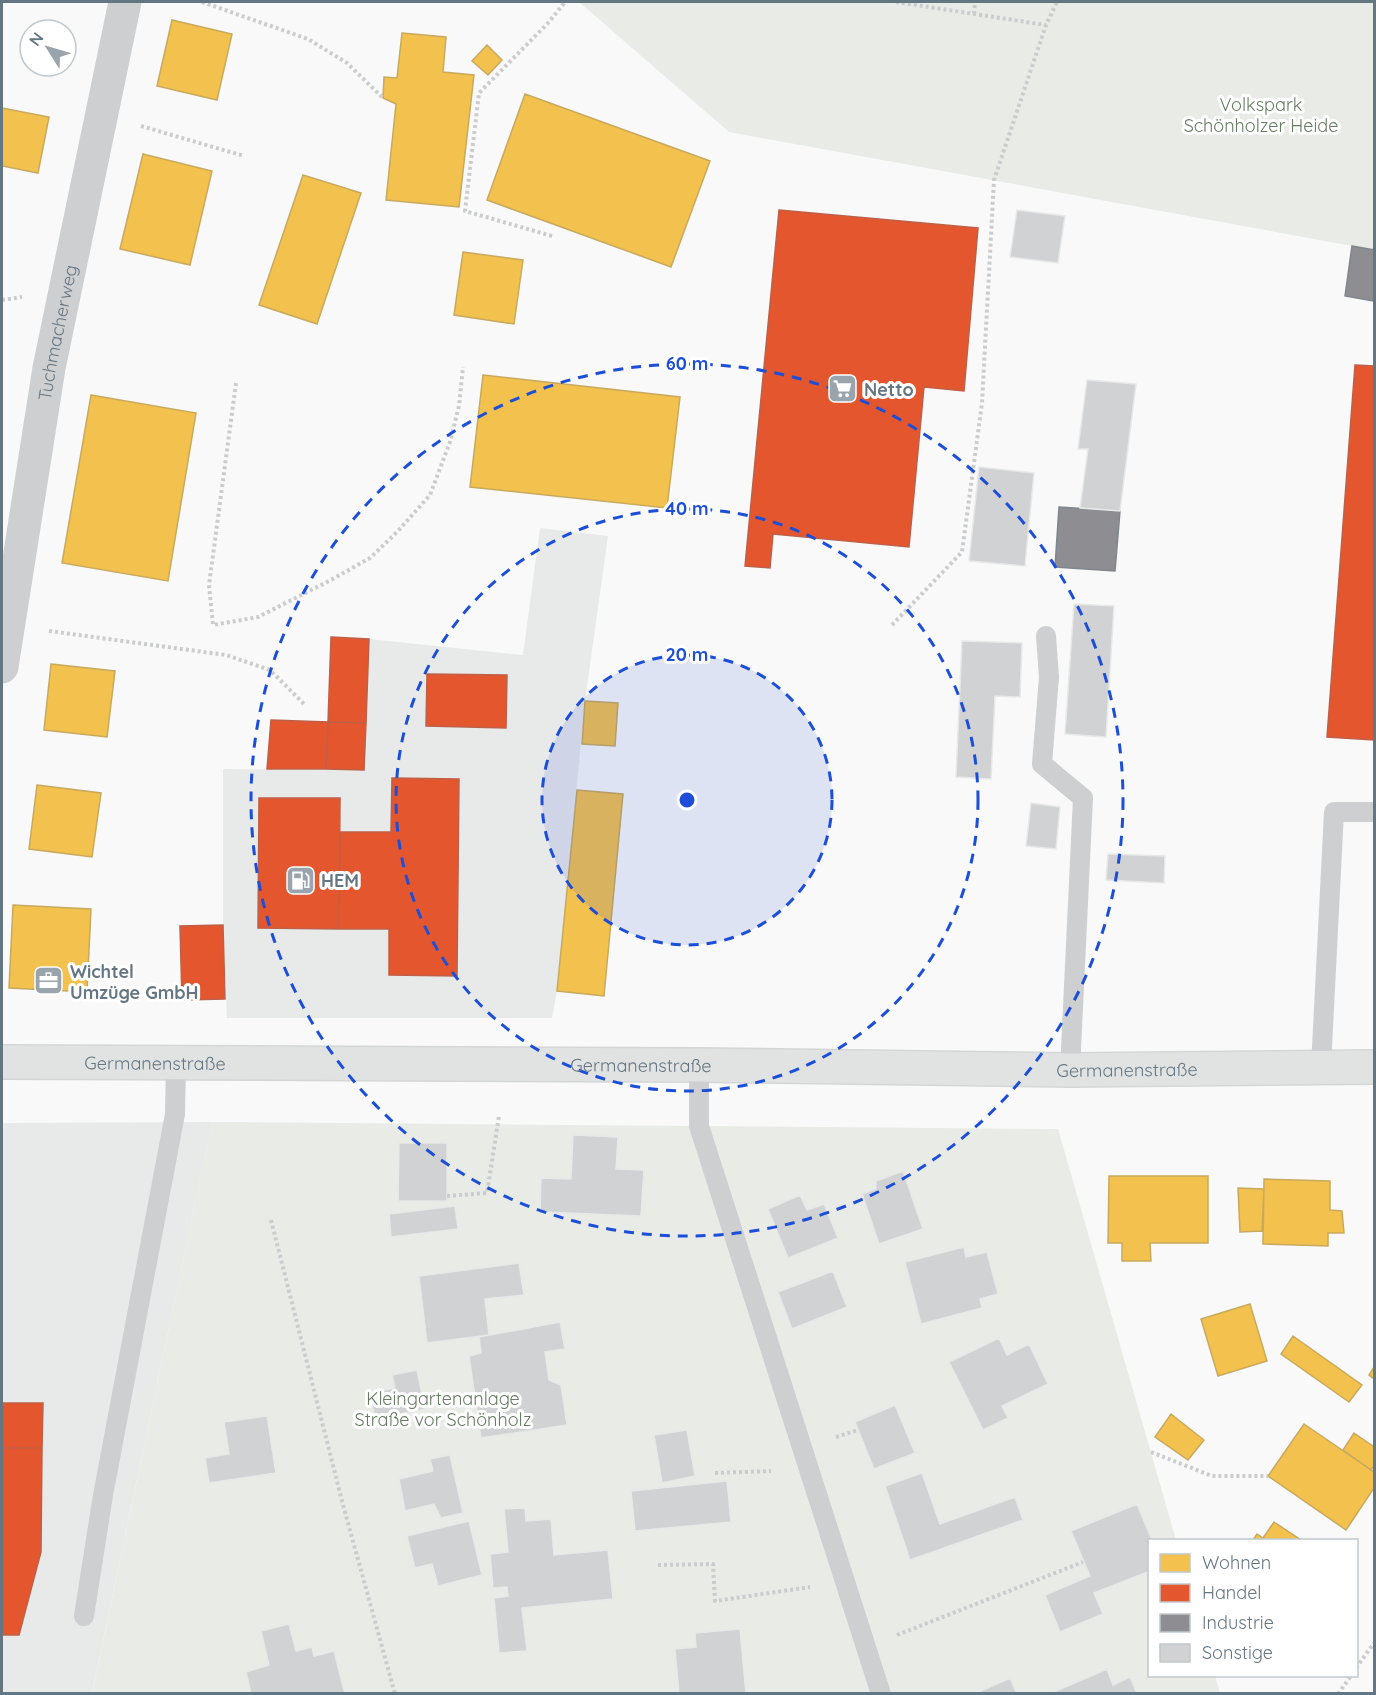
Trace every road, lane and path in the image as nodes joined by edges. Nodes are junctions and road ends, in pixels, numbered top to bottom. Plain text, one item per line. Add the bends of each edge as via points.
1 (125, 2) edge
2 (202, 2) edge
3 (565, 2) edge
4 (896, 2) edge
5 (975, 2) edge
6 (1057, 2) edge
7 (974, 14) junction
8 (1046, 25) junction
9 (382, 98) dead end
10 (100, 115) junction
11 (244, 156) dead end
12 (552, 236) dead end
13 (463, 367) dead end
14 (236, 383) dead end
15 (7, 625) junction
16 (892, 625) dead end
17 (1046, 636) dead end
18 (2, 667) edge
19 (306, 706) dead end
20 (1374, 812) edge
21 (2, 1062) edge
22 (176, 1062) junction
23 (699, 1065) junction
24 (1321, 1067) junction
25 (1374, 1067) edge
26 (1070, 1070) junction
27 (499, 1116) dead end
28 (447, 1196) dead end
29 (271, 1220) dead end
30 (1151, 1452) dead end
31 (807, 1463) junction
32 (715, 1473) dead end
33 (1268, 1476) dead end
34 (1083, 1562) dead end
35 (658, 1565) dead end
36 (844, 1581) junction
37 (84, 1616) dead end
38 (1374, 1643) edge
39 (866, 1647) junction
40 (1358, 1665) edge
41 (1350, 1677) edge
42 (395, 1694) edge
43 (881, 1694) edge
44 (1338, 1694) edge

1 - 10 street, Tuchmacherweg
2 - 9 path via 308,39 347,63
3 - 12 path via 479,93 465,211
4 - 7 path
5 - 7 path
6 - 8 path
7 - 8 path
8 - 16 path via 994,180 982,403 962,552
10 - 11 path
10 - 15 street, Tuchmacherweg via 49,368
13 - 14 path via 457,415 430,495 398,531 370,558 332,580 258,616 213,625 209,585
15 - 18 street, Tuchmacherweg
15 - 19 path via 226,655 270,670
17 - 26 lane via 1049,678 1042,764 1083,798
20 - 24 lane via 1334,812
21 - 22 main road, Germanenstraße
22 - 23 main road, Germanenstraße
22 - 37 lane via 176,1114 105,1484
23 - 26 main road, Germanenstraße
23 - 31 lane via 699,1126
24 - 25 main road, Germanenstraße
24 - 26 main road, Germanenstraße
27 - 28 path via 487,1193
29 - 42 path
30 - 33 path via 1212,1476
31 - 32 path via 787,1470
31 - 36 lane
34 - 39 path
35 - 36 path via 713,1564 715,1601
36 - 39 lane
38 - 40 path
39 - 43 lane
41 - 44 path

